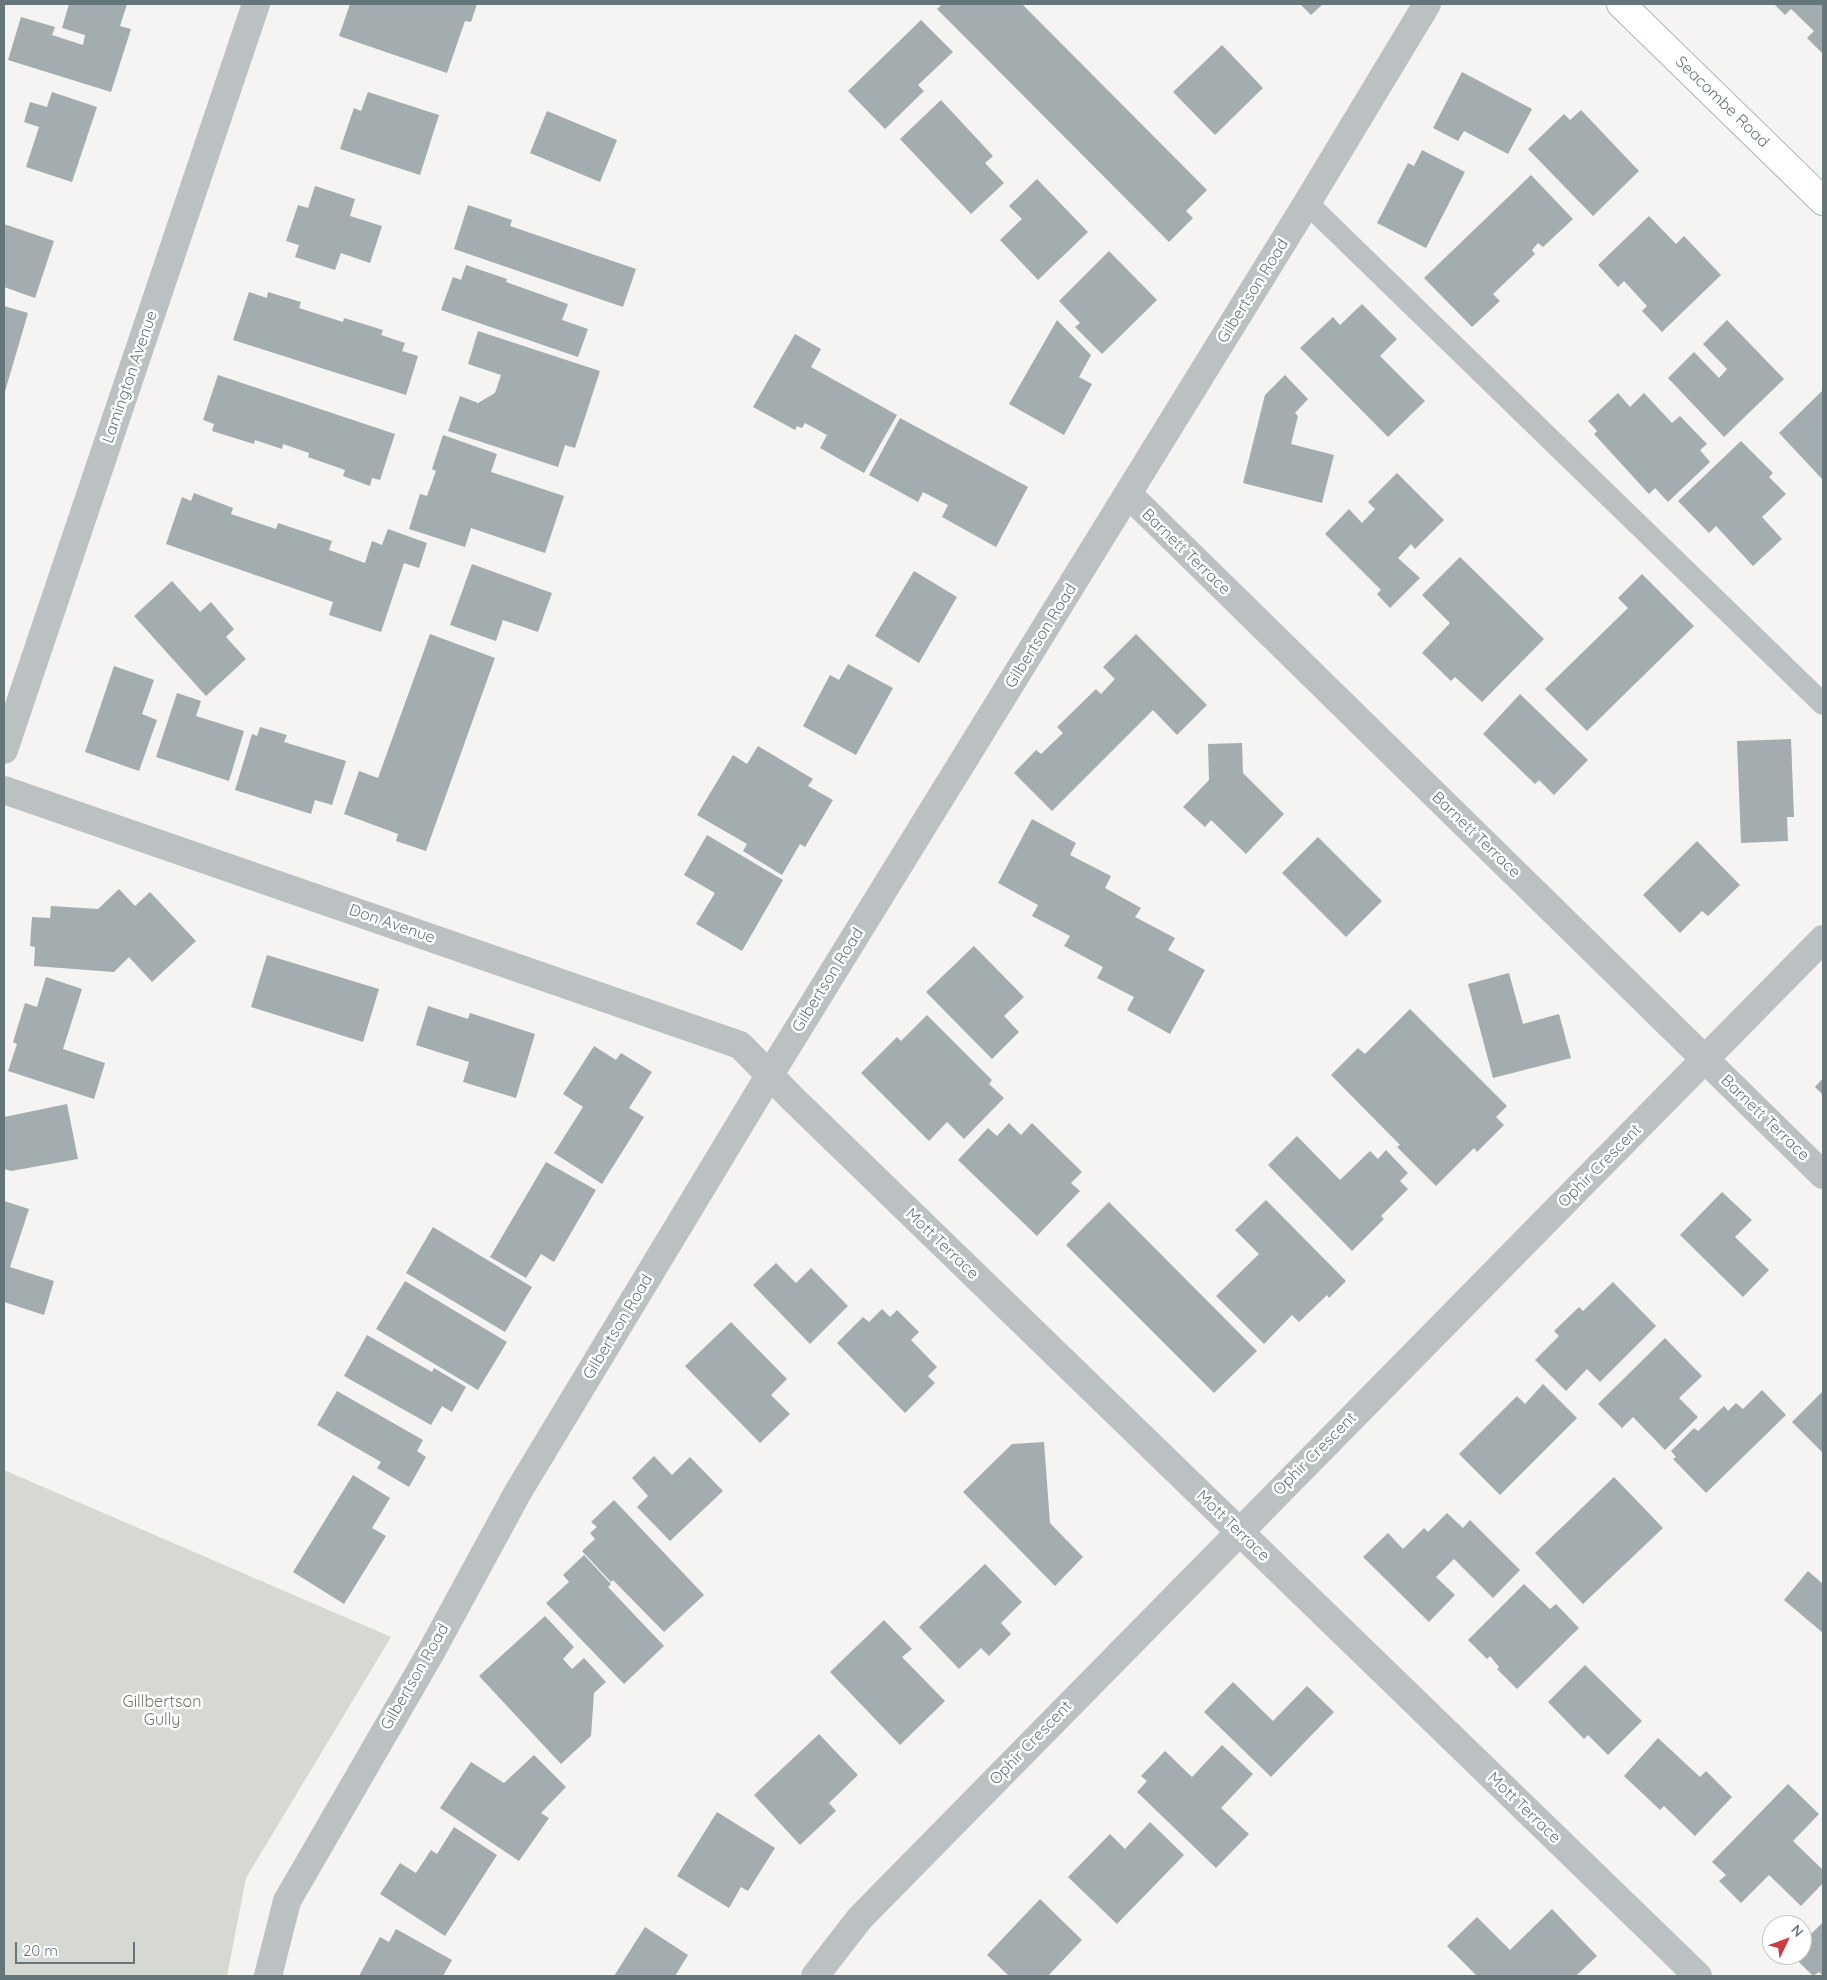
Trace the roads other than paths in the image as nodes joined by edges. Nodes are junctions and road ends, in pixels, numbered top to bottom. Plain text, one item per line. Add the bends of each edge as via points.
1 (256, 4) edge
2 (1427, 4) edge
3 (1621, 4) edge
4 (1823, 201) edge
5 (1307, 203) junction
6 (1128, 494) junction
7 (1823, 704) edge
8 (4, 750) edge
9 (4, 790) edge
10 (1823, 939) edge
11 (1704, 1059) junction
12 (769, 1076) junction
13 (1823, 1175) edge
14 (1239, 1532) junction
15 (268, 1976) edge
16 (815, 1976) edge
17 (1698, 1976) edge

1 - 8 street, Lamington Avenue
2 - 5 street, Gilbertson Road
3 - 4 main road, Seacombe Road
5 - 6 street, Gilbertson Road
5 - 7 lane
6 - 11 street, Barnett Terrace
6 - 12 street, Gilbertson Road
9 - 12 street, Don Avenue via 740,1045
10 - 11 street, Ophir Crescent
11 - 13 street, Barnett Terrace
11 - 14 street, Ophir Crescent
12 - 14 street, Mott Terrace
12 - 15 street, Gilbertson Road via 518,1492 430,1654 330,1824 288,1901
14 - 16 street, Ophir Crescent via 860,1918
14 - 17 street, Mott Terrace

